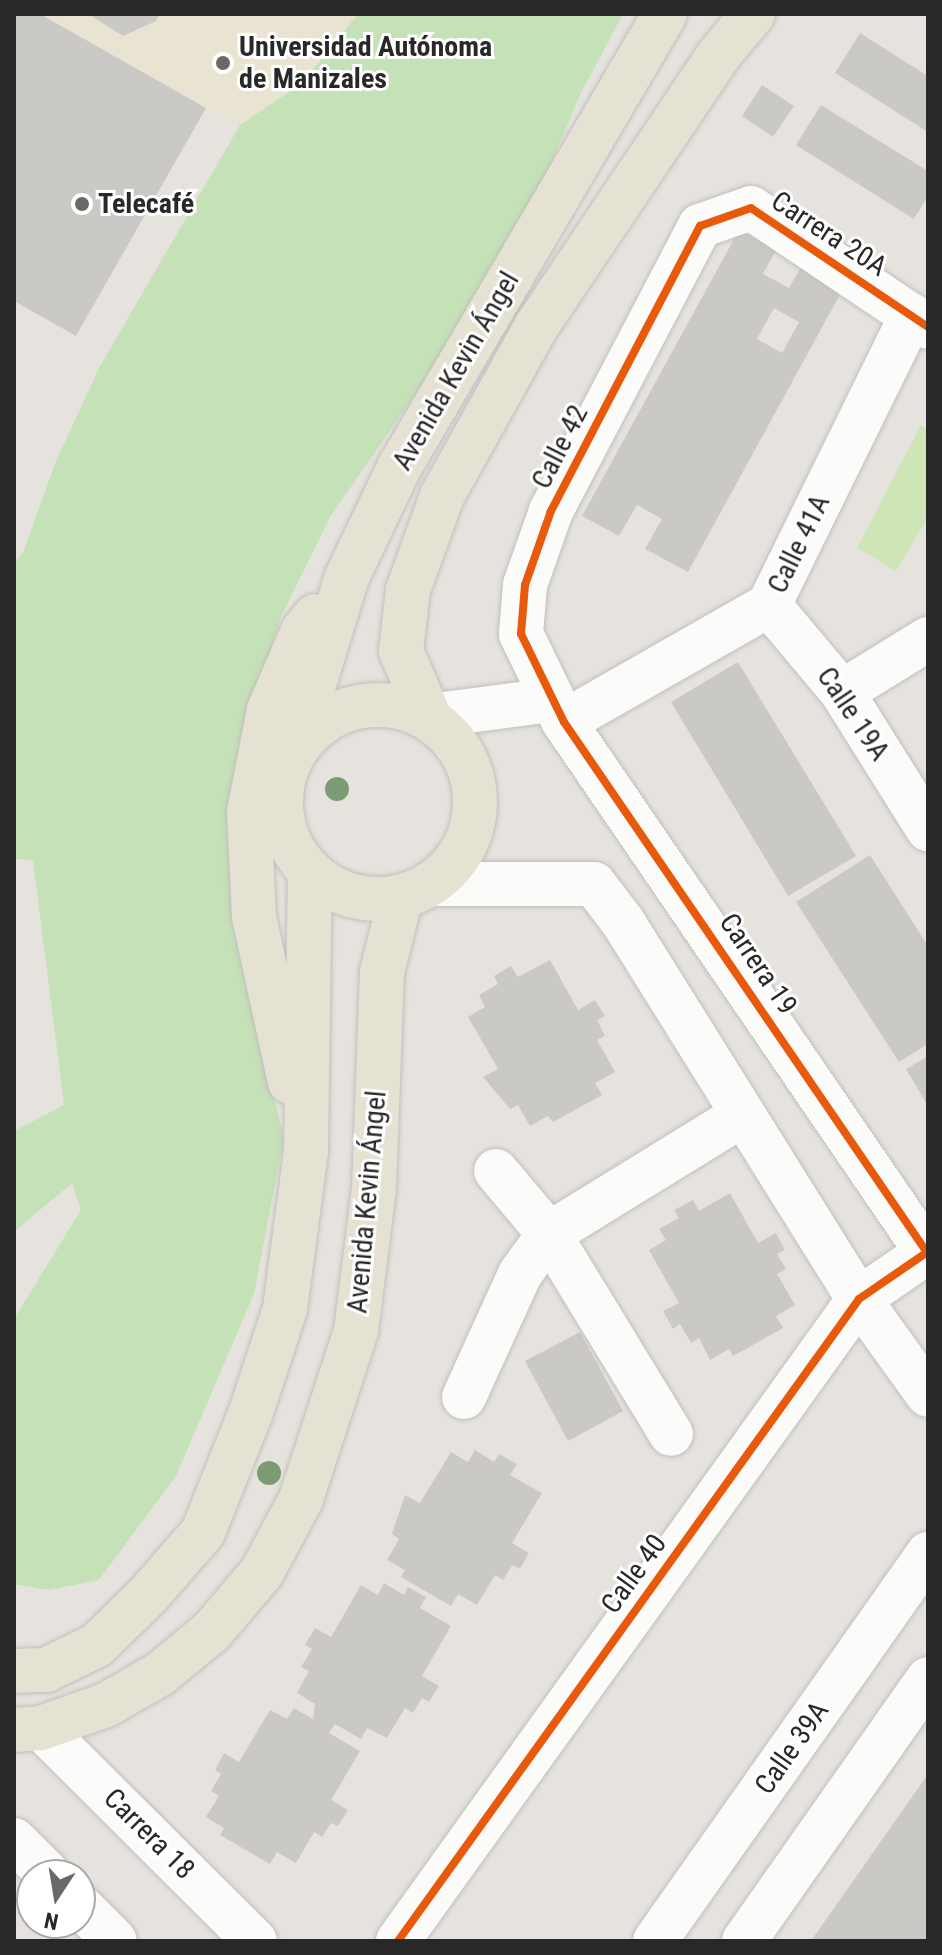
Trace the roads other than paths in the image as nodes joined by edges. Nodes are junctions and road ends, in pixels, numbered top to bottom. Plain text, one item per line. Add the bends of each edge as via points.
1 (665, 14) edge
2 (753, 14) edge
3 (700, 226) joint
4 (920, 321) edge
5 (347, 577) junction
6 (769, 605) junction
7 (928, 639) edge
8 (842, 692) junction
9 (557, 711) junction
10 (429, 716) junction
11 (294, 750) junction
12 (928, 829) edge
13 (644, 835) junction
14 (310, 872) junction
15 (594, 884) junction
16 (415, 891) junction
17 (741, 1116) junction
18 (306, 1151) junction
19 (496, 1171) dead end
20 (549, 1234) junction
21 (927, 1253) edge
22 (859, 1299) junction
23 (928, 1395) edge
24 (464, 1397) dead end
25 (671, 1434) dead end
26 (928, 1554) edge
27 (14, 1671) edge
28 (928, 1679) edge
29 (28, 1729) edge
30 (14, 1840) edge
31 (33, 1859) edge
32 (96, 1922) edge
33 (115, 1941) edge
34 (255, 1941) edge
35 (398, 1941) edge
36 (655, 1941) edge
37 (744, 1941) edge

1 - 5 main road, Avenida Kevin Ángel via 400,466
2 - 10 main road, Avenida Kevin Ángel via 718,56 536,327 442,496 408,590 401,651
3 - 4 street, Carrera 20A via 751,208
3 - 9 street, Calle 42 via 551,511 525,585 521,634
4 - 6 street, Calle 41A
5 - 11 main road, Avenida Kevin Ángel
5 - 18 main road via 303,631 269,710 249,812 254,917
6 - 8 street, Calle 19A
6 - 9 street, Calle 41A
7 - 8 street
8 - 12 street, Calle 19A
9 - 10 street
9 - 13 street, Carrera 19
10 - 11 main road via 377,704 344,710 315,726
10 - 16 main road via 459,746 473,774 476,806 470,837 454,864
11 - 14 main road via 282,781 281,814 290,845
13 - 15 street
13 - 21 street, Carrera 19
14 - 16 main road via 368,899
14 - 18 main road
15 - 16 street
15 - 17 street via 623,922
16 - 29 main road, Avenida Kevin Ángel via 382,972 374,1189 356,1331 301,1499 262,1572 212,1631 160,1674 106,1705
17 - 20 street
17 - 22 street
18 - 27 main road via 285,1309 203,1532 97,1645 46,1670
19 - 20 street
20 - 24 street via 520,1274
20 - 25 street
21 - 22 street, Calle 40
22 - 23 street
22 - 35 street, Calle 40
26 - 36 street, Calle 39A
28 - 37 street
29 - 34 street, Carrera 18
30 - 31 street
32 - 33 street

